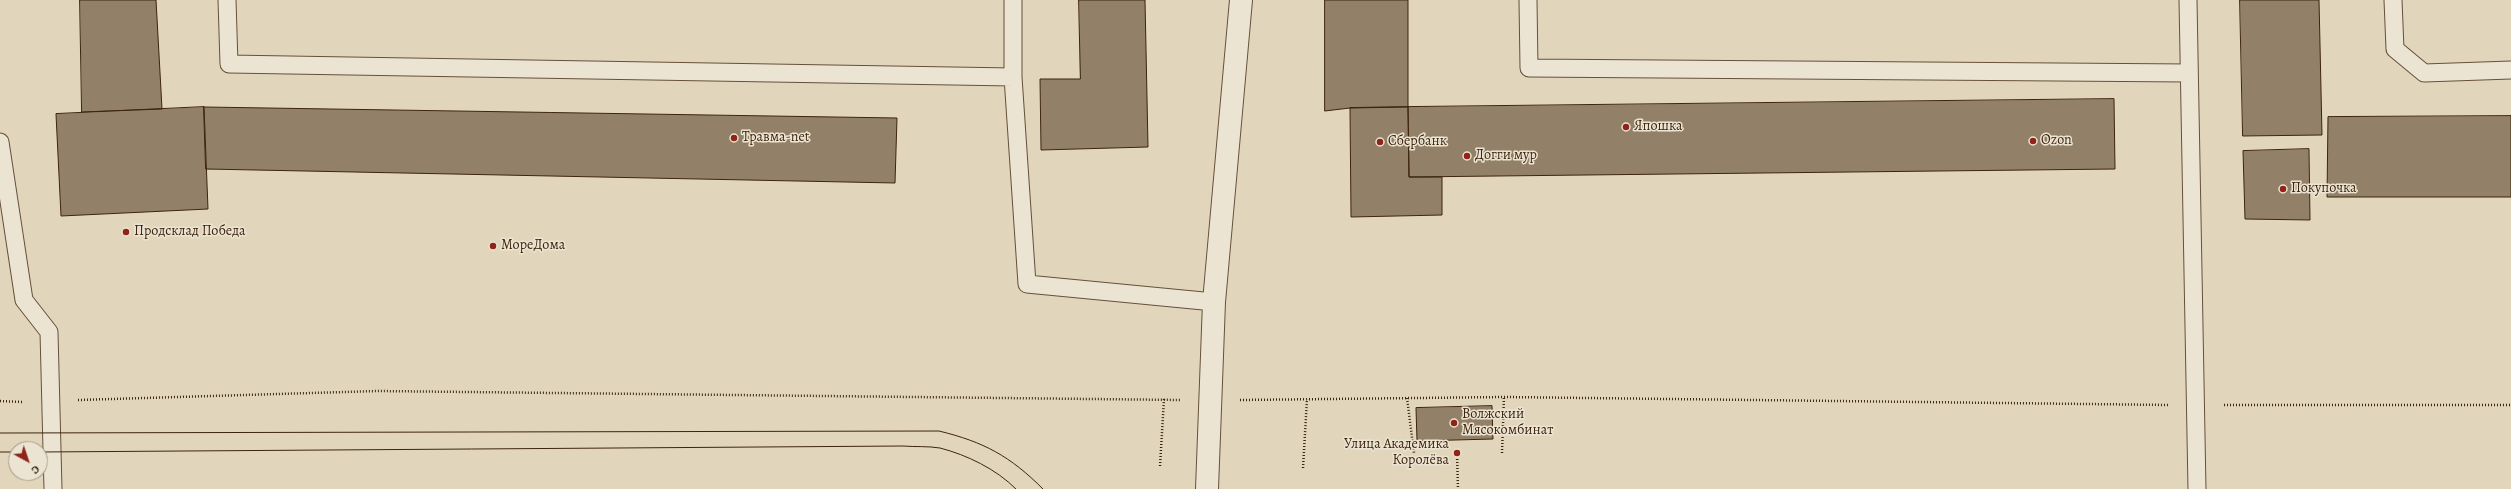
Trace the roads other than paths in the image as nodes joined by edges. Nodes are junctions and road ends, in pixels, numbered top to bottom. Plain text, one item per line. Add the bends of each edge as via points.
1 (227, 0) edge
2 (1013, 0) edge
3 (1240, 0) edge
4 (1528, 0) edge
5 (2188, 0) edge
6 (2393, 0) edge
7 (2511, 70) edge
8 (2189, 73) junction
9 (1013, 76) junction
10 (0, 142) edge
11 (1214, 302) junction
12 (53, 489) edge
13 (1207, 489) edge
14 (2198, 489) edge

1 - 9 lane via 229,64
2 - 9 lane
3 - 11 street
4 - 8 lane via 1529,68
5 - 8 lane
6 - 7 lane via 2395,49 2424,73
8 - 14 lane via 2194,405
9 - 11 lane via 1027,284
10 - 12 lane via 24,300 49,332
11 - 13 street

